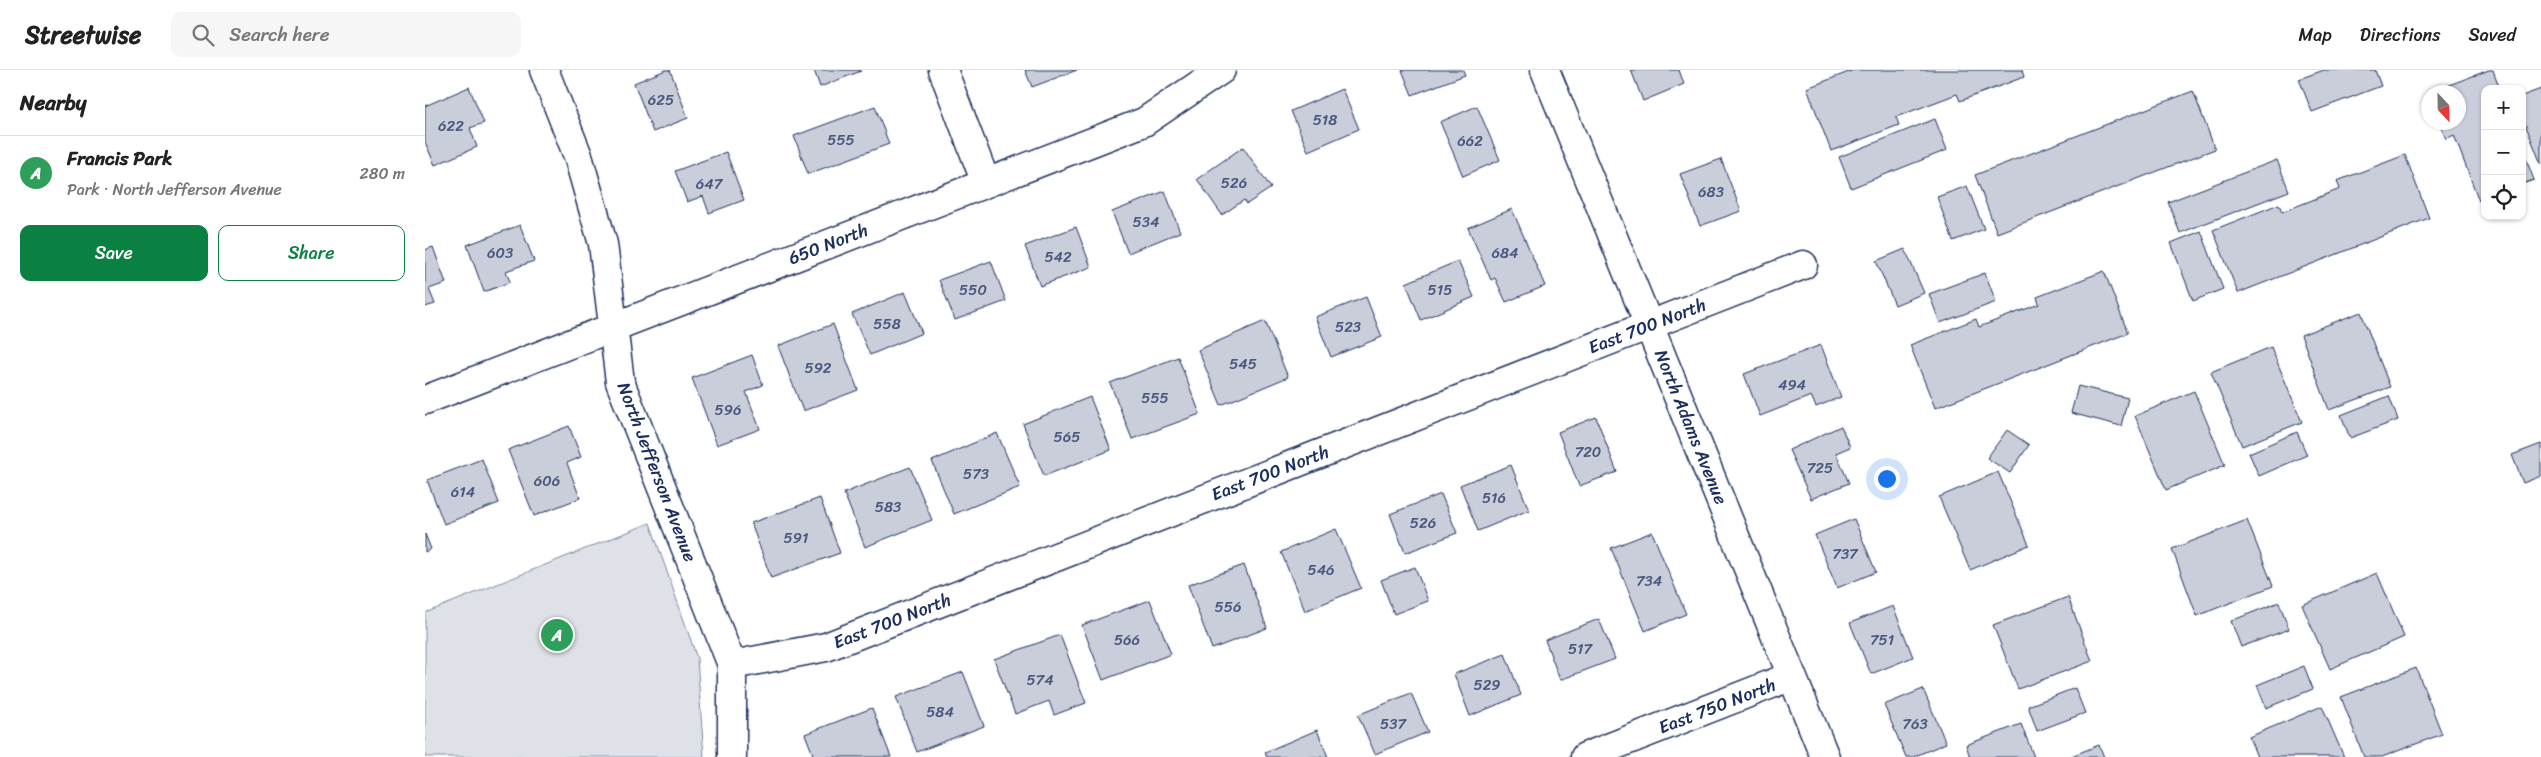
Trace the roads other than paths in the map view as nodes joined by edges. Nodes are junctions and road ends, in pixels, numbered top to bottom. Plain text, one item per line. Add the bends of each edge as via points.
1 (544, 70) edge
2 (943, 70) edge
3 (1221, 70) edge
4 (1545, 70) edge
5 (986, 183) junction
6 (1803, 265) dead end
7 (1649, 325) junction
8 (613, 327) junction
9 (425, 400) edge
10 (732, 665) junction
11 (1792, 676) junction
12 (732, 757) edge
13 (1585, 757) edge
14 (1825, 757) edge

1 - 8 street, North Jefferson Avenue via 578,156 603,244
2 - 5 street
3 - 5 street, 650 North via 1144,122
4 - 7 street, North Adams Avenue
5 - 8 street, 650 North
6 - 7 street, East 700 North
7 - 10 street, East 700 North via 826,647
7 - 11 street, North Adams Avenue
8 - 9 street, 650 North
8 - 10 street, North Jefferson Avenue via 620,382
10 - 12 street, North Jefferson Avenue
11 - 13 street, East 750 North
11 - 14 street, North Adams Avenue

